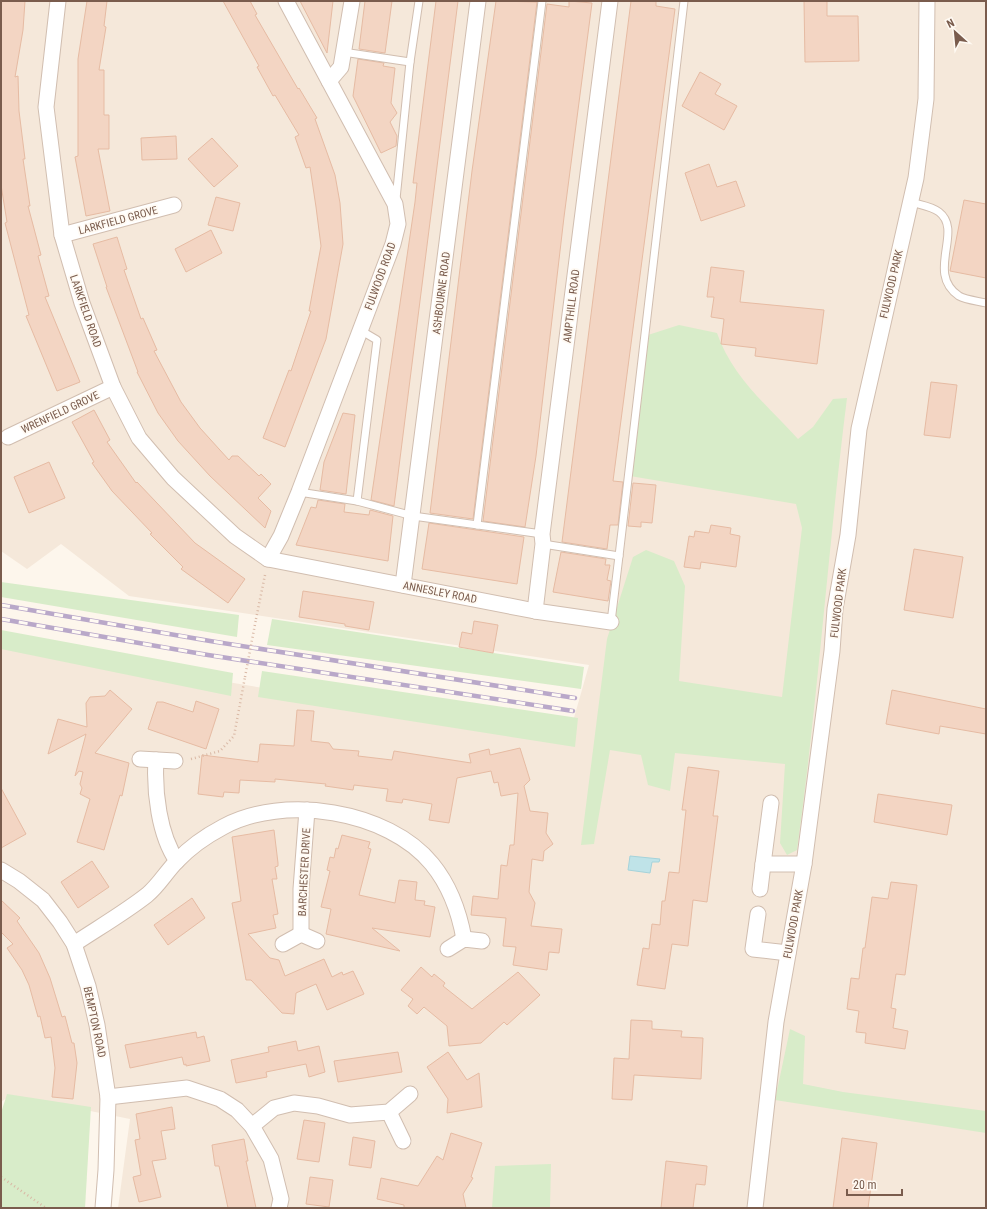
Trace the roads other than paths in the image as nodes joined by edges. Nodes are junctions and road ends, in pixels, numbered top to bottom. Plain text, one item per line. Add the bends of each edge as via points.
1 (58, 1) edge
2 (286, 1) edge
3 (352, 1) edge
4 (419, 1) edge
5 (478, 1) edge
6 (542, 1) edge
7 (610, 1) edge
8 (684, 1) edge
9 (927, 1) edge
10 (344, 52) junction
11 (410, 62) junction
12 (328, 81) junction
13 (910, 202) junction
14 (395, 204) junction
15 (174, 205) dead end
16 (62, 235) junction
17 (986, 303) edge
18 (360, 330) junction
19 (113, 387) junction
20 (8, 437) dead end
21 (299, 492) junction
22 (357, 501) junction
23 (413, 516) junction
24 (476, 525) junction
25 (542, 539) junction
26 (619, 556) junction
27 (268, 559) junction
28 (403, 585) junction
29 (535, 610) junction
30 (611, 622) joint
31 (140, 759) dead end
32 (156, 760) junction
33 (176, 761) road end
34 (772, 803) dead end
35 (307, 810) junction
36 (177, 861) junction
37 (763, 864) junction
38 (804, 864) junction
39 (1, 870) edge
40 (760, 889) dead end
41 (758, 914) dead end
42 (301, 934) junction
43 (464, 938) junction
44 (317, 941) dead end
45 (482, 941) dead end
46 (74, 944) junction
47 (283, 944) dead end
48 (448, 949) dead end
49 (788, 953) junction
50 (410, 1094) dead end
51 (108, 1097) junction
52 (389, 1112) junction
53 (252, 1126) junction
54 (403, 1141) dead end
55 (103, 1208) edge
56 (279, 1208) edge
57 (755, 1208) edge

1 - 16 street, LARKFIELD ROAD via 46,107
2 - 12 street, FULWOOD ROAD
3 - 10 street
4 - 11 lane
5 - 23 street, ASHBOURNE ROAD
6 - 24 lane
7 - 25 street, AMPTHILL ROAD
8 - 26 lane
9 - 13 street, FULWOOD PARK via 926,98 916,178
10 - 11 lane
10 - 12 street via 341,68
11 - 14 lane
12 - 14 street, FULWOOD ROAD
13 - 17 lane via 941,213 947,223 948,238 943,266 950,288 960,297
13 - 38 street, FULWOOD PARK via 859,429 848,535 835,609 832,651
14 - 18 street, FULWOOD ROAD via 398,224 393,244
15 - 16 street, LARKFIELD GROVE
16 - 19 street, LARKFIELD ROAD via 82,303
18 - 21 street, FULWOOD ROAD
18 - 22 lane via 377,340
19 - 20 street, WRENFIELD GROVE
19 - 27 street, LARKFIELD ROAD via 139,438 174,478 235,536
21 - 22 lane
21 - 27 street, FULWOOD ROAD via 281,536
22 - 23 lane
23 - 24 lane
23 - 28 street, ASHBOURNE ROAD
24 - 25 lane
25 - 26 lane
25 - 29 street, AMPTHILL ROAD
26 - 30 lane
27 - 28 street, ANNESLEY ROAD
28 - 29 street, ANNESLEY ROAD
29 - 30 street, ANNESLEY ROAD
31 - 32 street
32 - 33 street
32 - 36 street via 155,778 162,827
34 - 37 street
35 - 36 street via 275,811 224,826 201,840
35 - 42 street, BARCHESTER DRIVE via 301,889
35 - 43 street via 357,819 388,829 404,838 432,864 445,883 457,908
36 - 46 street via 160,883 146,895
37 - 38 street
37 - 40 street
38 - 49 street, FULWOOD PARK
39 - 46 street, BEMPTON ROAD via 42,900
41 - 49 street via 753,950
42 - 44 street
42 - 47 street
43 - 45 street
43 - 48 street
46 - 51 street, BEMPTON ROAD via 96,1019
49 - 57 street, FULWOOD PARK via 776,1022
50 - 52 street
51 - 53 street via 188,1088 220,1099 237,1110
51 - 55 street, BEMPTON ROAD
52 - 53 street via 350,1115 318,1106 294,1103 274,1108
52 - 54 street
53 - 56 street via 271,1159 281,1199

